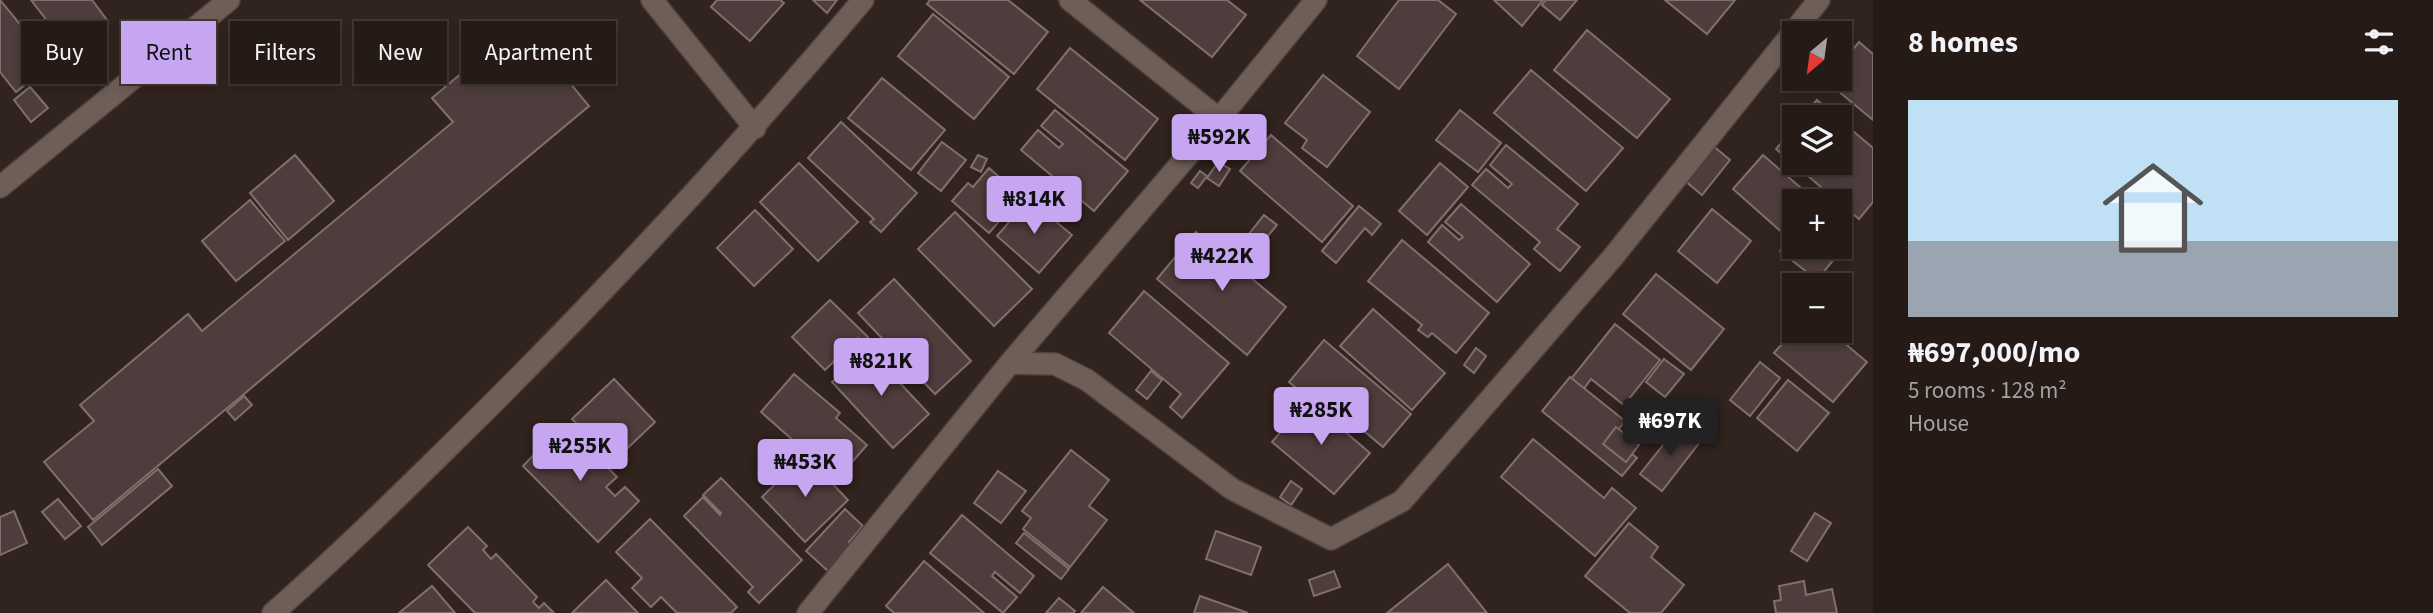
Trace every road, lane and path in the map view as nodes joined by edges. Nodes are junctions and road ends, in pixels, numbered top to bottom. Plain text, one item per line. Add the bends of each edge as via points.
1 (229, 0) edge
2 (652, 0) edge
3 (863, 0) edge
4 (1070, 0) edge
5 (1316, 0) edge
6 (1819, 0) edge
7 (1219, 119) junction
8 (755, 128) junction
9 (0, 187) edge
10 (1010, 363) junction
11 (273, 613) edge
12 (808, 613) edge

1 - 9 street
2 - 8 street
3 - 8 street
4 - 7 street
5 - 7 street
6 - 10 street via 1612,257 1402,501 1331,539 1232,489 1087,380 1055,364
7 - 10 street
8 - 11 street via 555,341 342,554
10 - 12 street

